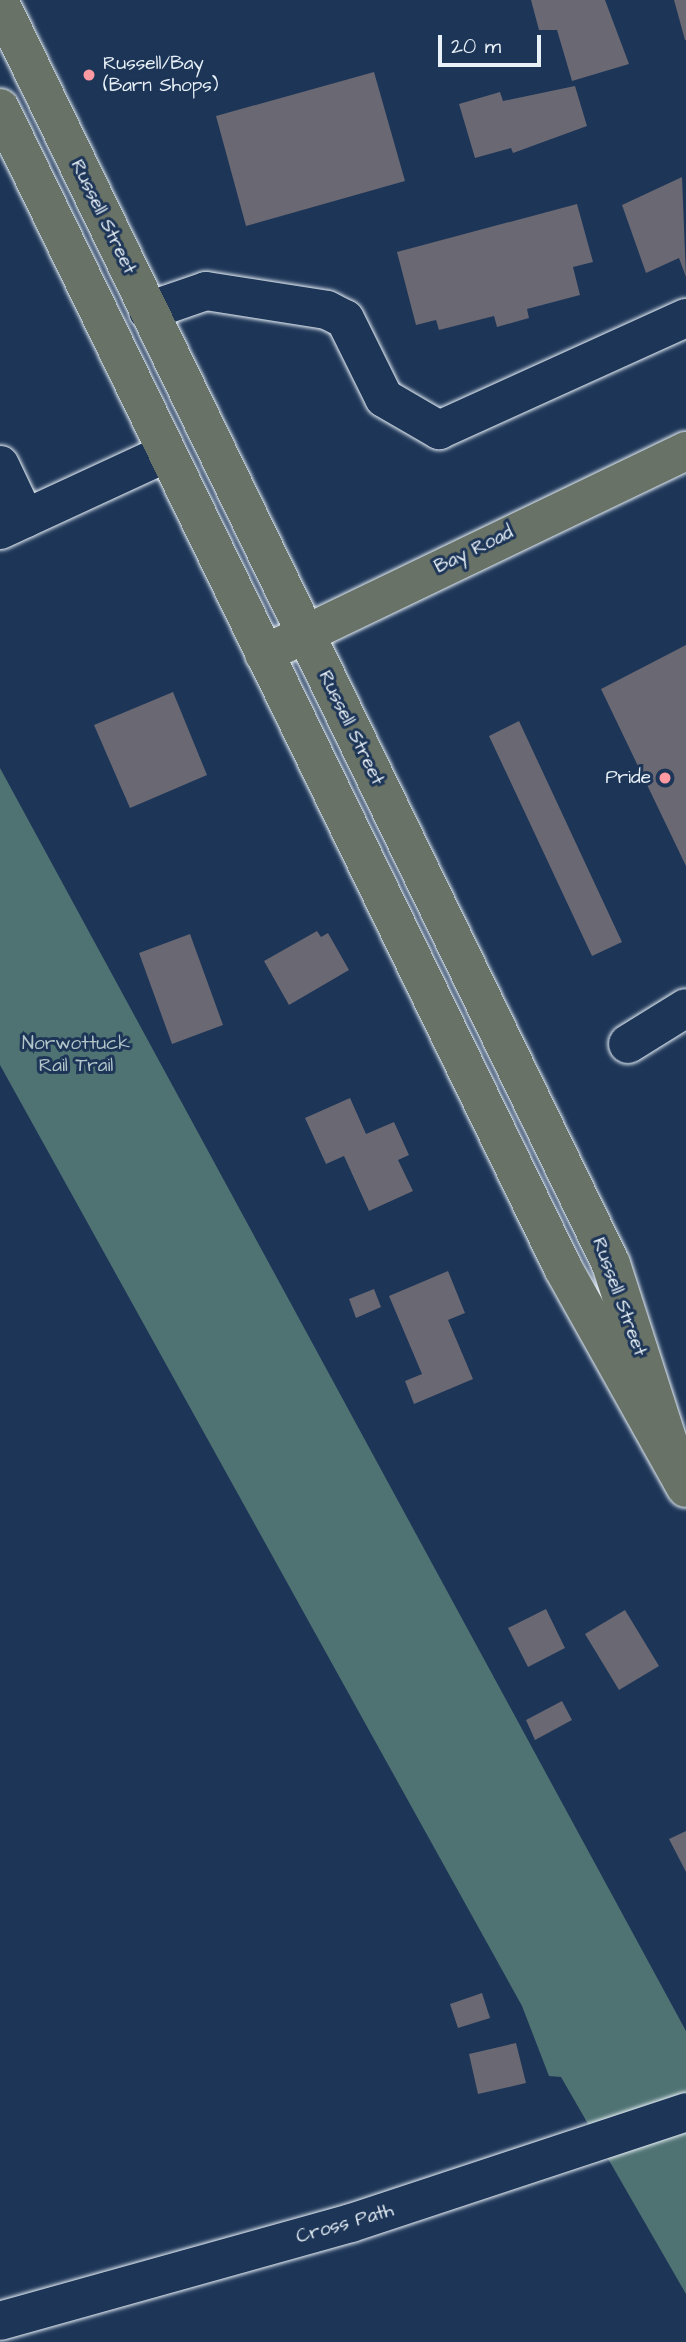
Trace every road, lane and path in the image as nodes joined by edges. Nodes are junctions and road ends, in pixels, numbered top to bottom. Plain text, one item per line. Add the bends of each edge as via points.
1 (0, 3) edge
2 (0, 108) edge
3 (148, 310) junction
4 (686, 318) edge
5 (686, 451) edge
6 (167, 453) junction
7 (0, 465) edge
8 (13, 524) edge
9 (305, 633) junction
10 (264, 654) junction
11 (686, 1008) edge
12 (628, 1044) dead end
13 (680, 1475) edge
14 (686, 2112) edge
15 (0, 2321) edge

1 - 3 main road, Russell Street
2 - 6 main road, Russell Street
3 - 4 street via 206,291 327,310 345,319 384,398 439,430
3 - 9 main road, Russell Street
5 - 9 main road, Bay Road
6 - 8 street
6 - 10 main road, Russell Street
7 - 8 street
9 - 10 main road, Bay Road
9 - 13 main road, Russell Street via 611,1264
10 - 13 main road, Russell Street via 563,1268
11 - 12 street
14 - 15 street, Cross Path via 351,2223

